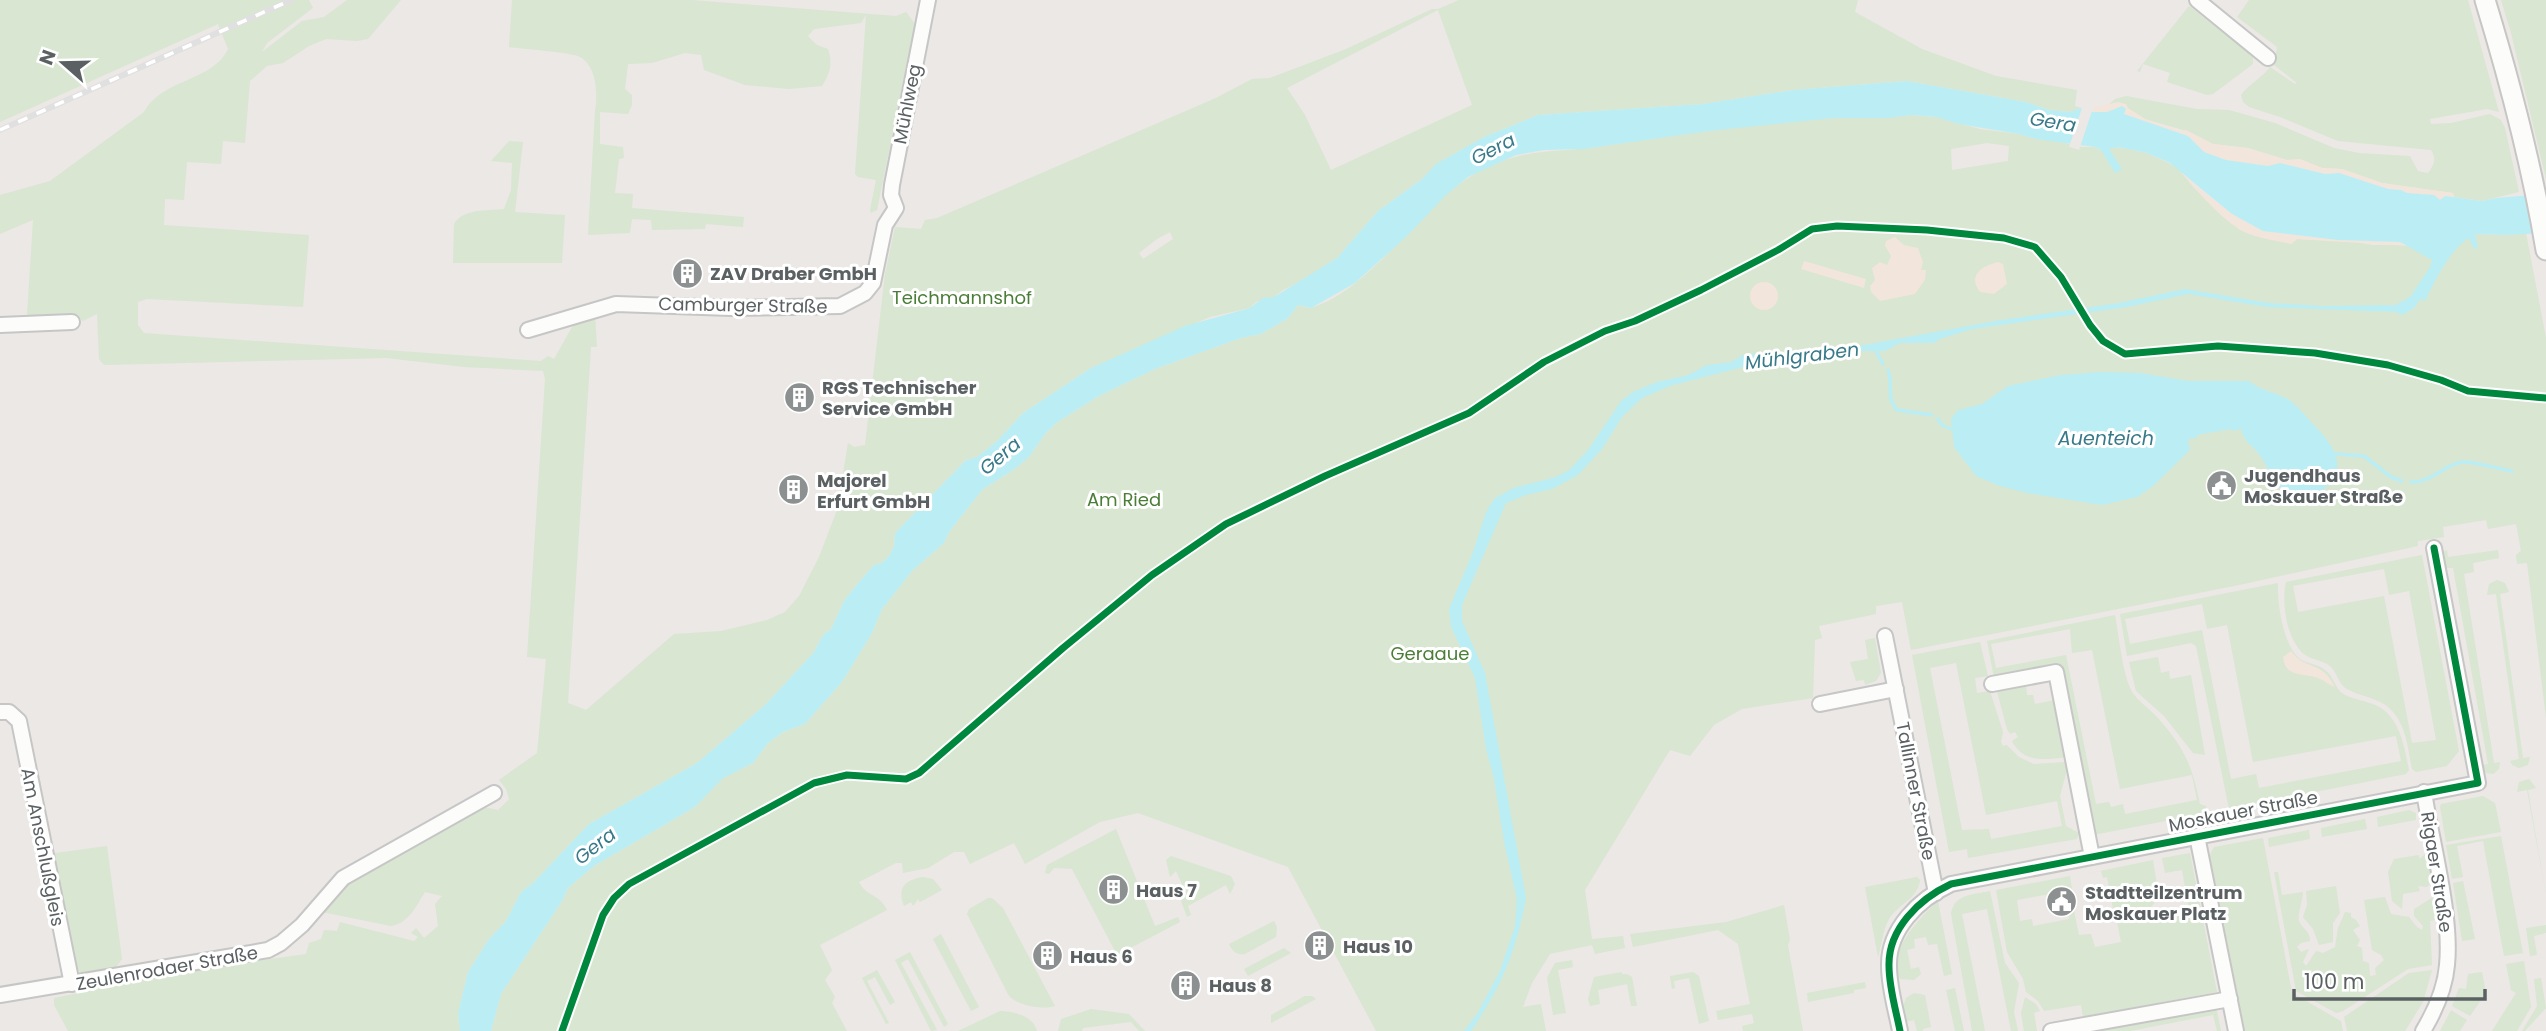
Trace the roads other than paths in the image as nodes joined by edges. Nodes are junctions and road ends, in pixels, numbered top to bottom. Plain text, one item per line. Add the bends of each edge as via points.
1 (928, 0) edge
2 (2197, 0) edge
3 (2485, 0) edge
4 (2268, 58) dead end
5 (897, 208) joint
6 (2545, 246) edge
7 (72, 322) dead end
8 (0, 325) edge
9 (528, 330) dead end
10 (2434, 548) dead end
11 (1885, 636) dead end
12 (1992, 684) dead end
13 (1896, 689) junction
14 (1820, 704) dead end
15 (5, 712) edge
16 (2424, 792) junction
17 (494, 793) dead end
18 (2197, 836) junction
19 (2092, 856) junction
20 (1936, 893) junction
21 (72, 984) junction
22 (0, 995) edge
23 (2230, 999) junction
24 (1900, 1031) edge
25 (2051, 1031) edge
26 (2236, 1031) edge
27 (2423, 1031) edge

1 - 5 street, Mühlweg via 892,185
2 - 4 street
3 - 6 main road via 2504,60
5 - 9 street, Camburger Straße via 885,225 873,283 865,293 840,306 616,303
7 - 8 street
10 - 16 street, Moskauer Straße via 2478,783
11 - 13 street, Tallinner Straße
12 - 19 street via 2056,671
13 - 14 street
13 - 20 street, Tallinner Straße
15 - 21 street, Am Anschlußgleis via 19,721
16 - 18 street, Moskauer Straße
16 - 27 street, Rigaer Straße via 2448,947 2445,981
17 - 21 street, Zeulenrodaer Straße via 343,878 302,925 268,950
18 - 19 street, Moskauer Straße
18 - 23 street
19 - 20 street, Moskauer Straße via 1951,884
20 - 24 street, Moskauer Straße via 1902,924 1889,953
21 - 22 street, Zeulenrodaer Straße
23 - 25 street
23 - 26 street

